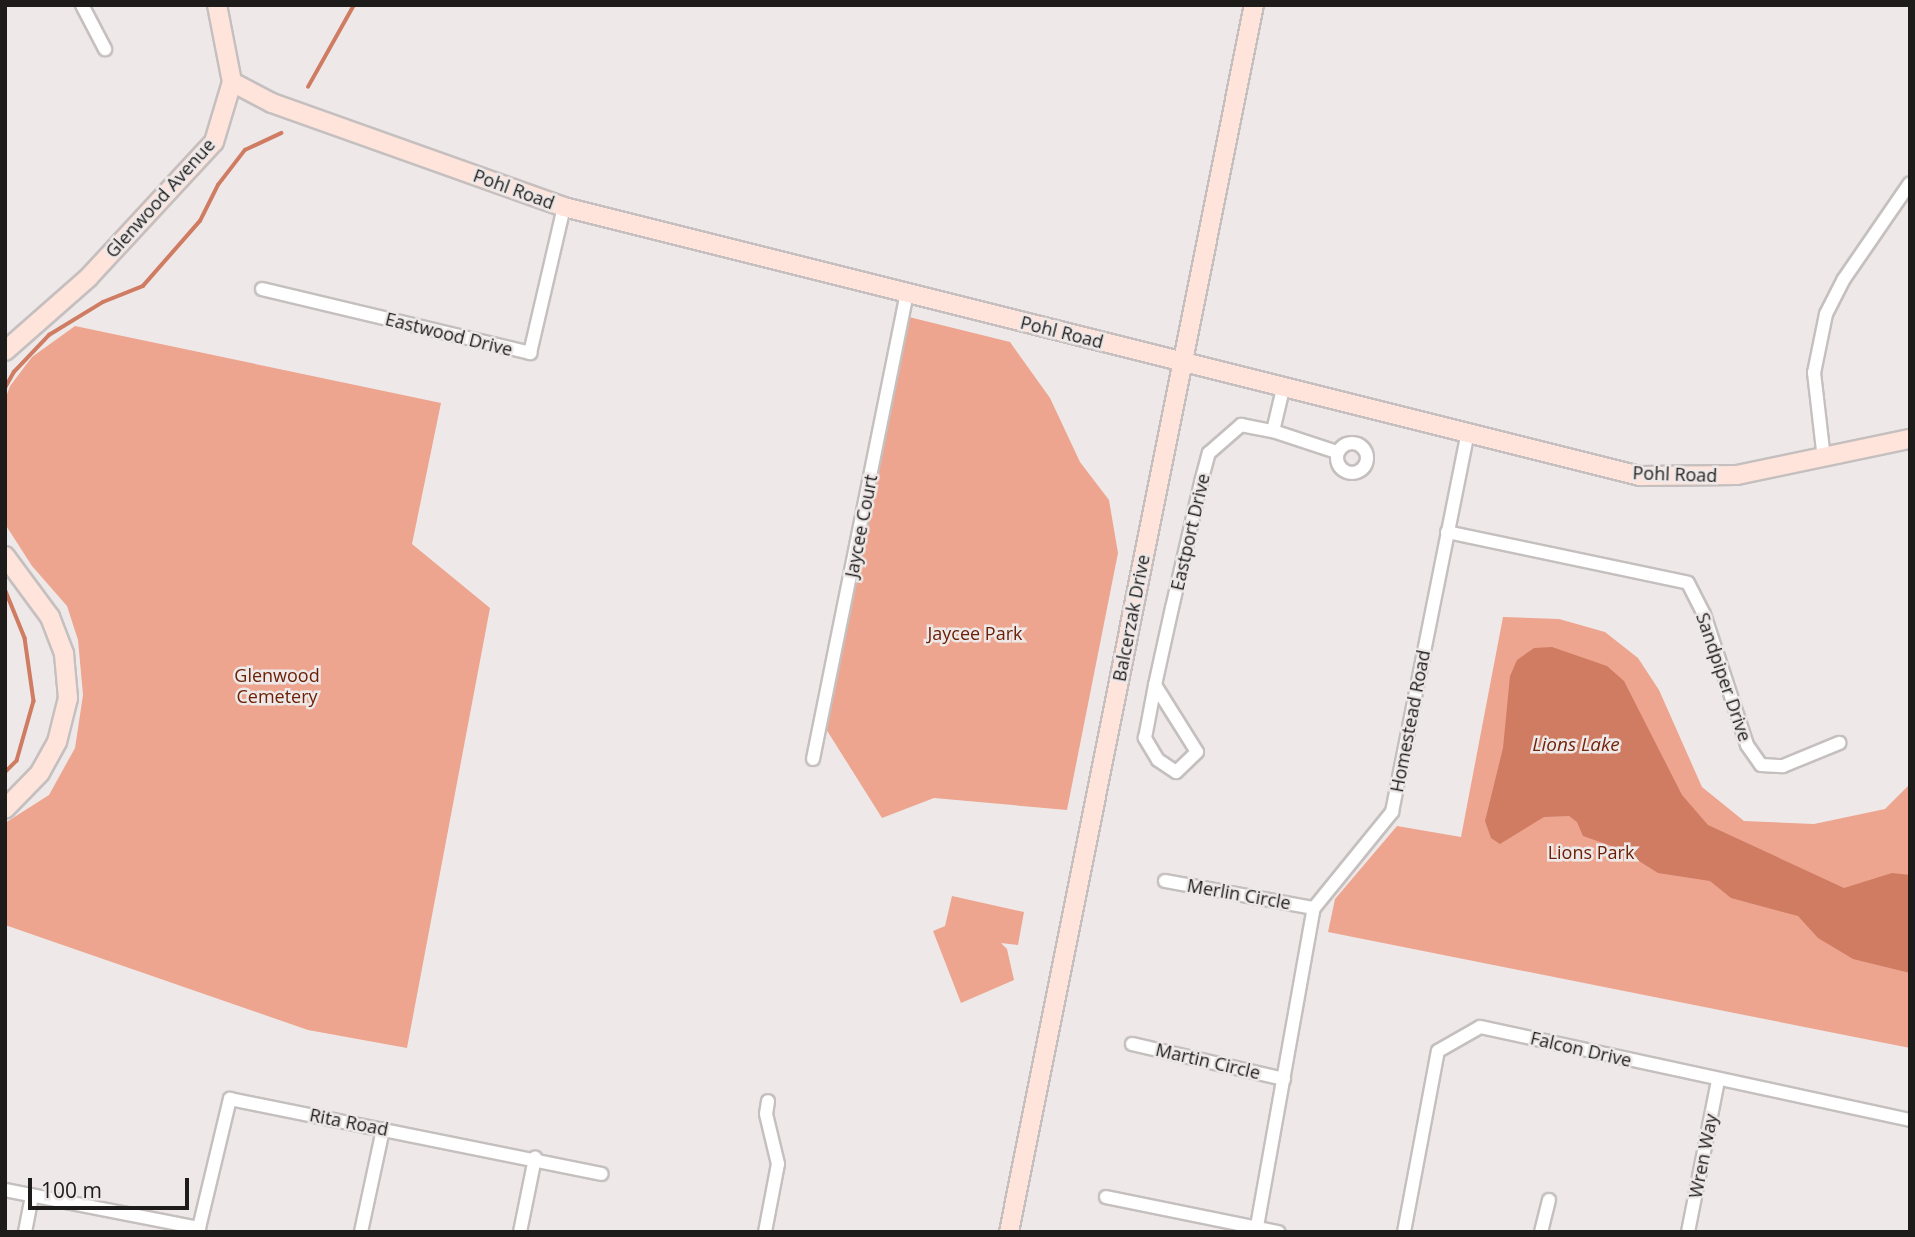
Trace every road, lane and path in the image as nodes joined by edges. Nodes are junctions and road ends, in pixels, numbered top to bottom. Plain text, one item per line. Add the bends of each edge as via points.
1 (82, 5) edge
2 (217, 5) edge
3 (1254, 5) edge
4 (105, 49) dead end
5 (232, 82) junction
6 (1910, 183) edge
7 (564, 207) junction
8 (262, 289) dead end
9 (907, 293) junction
10 (5, 351) edge
11 (1182, 363) junction
12 (1283, 389) junction
13 (1273, 431) junction
14 (1468, 433) junction
15 (1910, 439) edge
16 (1337, 452) dead end
17 (1824, 459) junction
18 (1447, 532) junction
19 (5, 556) edge
20 (1155, 685) junction
21 (1839, 743) dead end
22 (813, 759) dead end
23 (5, 809) edge
24 (1165, 881) dead end
25 (1314, 908) junction
26 (1132, 1044) dead end
27 (1284, 1079) junction
28 (1718, 1080) junction
29 (768, 1101) dead end
30 (1910, 1120) edge
31 (383, 1129) junction
32 (535, 1158) junction
33 (602, 1174) dead end
34 (5, 1190) edge
35 (32, 1196) junction
36 (1106, 1197) dead end
37 (1549, 1200) dead end
38 (198, 1230) edge
39 (1257, 1230) edge
40 (24, 1232) edge
41 (361, 1232) edge
42 (520, 1232) edge
43 (765, 1232) edge
44 (1009, 1232) edge
45 (1278, 1232) edge
46 (1404, 1232) edge
47 (1541, 1232) edge
48 (1688, 1232) edge

1 - 4 street
2 - 5 street, Glenwood Avenue
3 - 11 street, Balcerzak Drive
5 - 7 street, Pohl Road via 272,103
5 - 10 street, Glenwood Avenue via 214,142 88,278
6 - 17 street via 1844,279 1826,314 1814,373
7 - 8 street, Eastwood Drive via 530,353
7 - 9 street, Pohl Road
9 - 11 street, Pohl Road
9 - 22 street, Jaycee Court
11 - 12 street, Pohl Road
11 - 44 street, Balcerzak Drive
12 - 13 street
12 - 14 street, Pohl Road
13 - 16 street, Eastport Drive
13 - 20 street, Eastport Drive via 1241,425 1209,453
14 - 17 street, Pohl Road via 1640,476 1737,475
14 - 18 street, Homestead Road
15 - 17 street, Pohl Road
18 - 21 street, Sandpiper Drive via 1688,583 1704,614 1747,745 1761,765 1783,766
18 - 25 street, Homestead Road via 1392,812
19 - 23 street via 50,617 64,654 68,698 57,742 40,773
20 - 20 street, Eastport Drive via 1145,738 1158,760 1176,772 1197,752
24 - 25 street, Merlin Circle
25 - 27 street, Homestead Road
26 - 27 street, Martin Circle
27 - 39 street, Homestead Road
28 - 30 street, Falcon Drive
28 - 46 street, Falcon Drive via 1480,1027 1438,1051
28 - 48 street, Wren Way
29 - 43 street via 766,1114 778,1164
31 - 32 street, Rita Road
31 - 38 street, Rita Road via 230,1099
31 - 41 street
32 - 33 street, Rita Road
32 - 42 street
34 - 35 street
35 - 38 street
35 - 40 street
36 - 39 street
37 - 47 street
39 - 45 street

